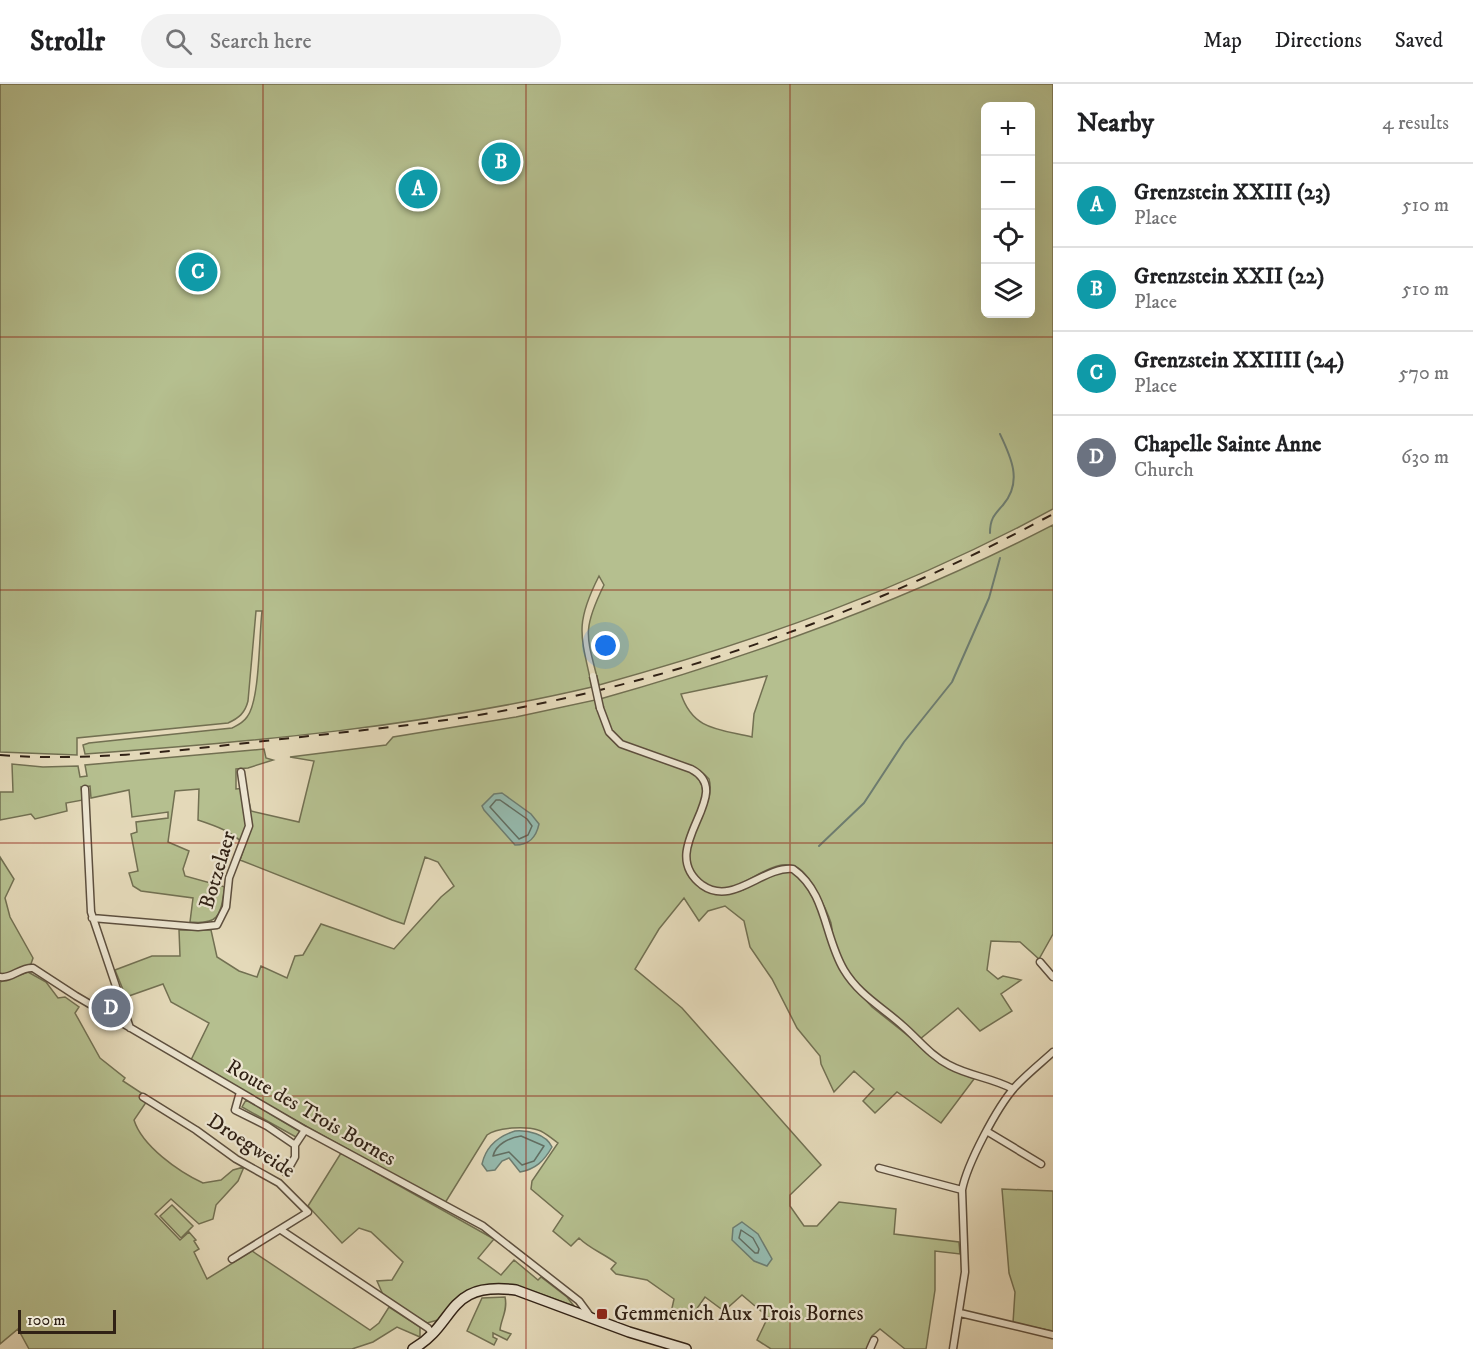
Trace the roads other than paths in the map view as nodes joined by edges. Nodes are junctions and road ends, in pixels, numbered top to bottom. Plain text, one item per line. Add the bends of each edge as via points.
1 (593, 676) dead end
2 (241, 772) dead end
3 (85, 789) dead end
4 (92, 918) junction
5 (1040, 962) dead end
6 (0, 977) edge
7 (1053, 977) edge
8 (130, 1028) junction
9 (1053, 1052) edge
10 (1013, 1089) junction
11 (240, 1092) junction
12 (143, 1097) dead end
13 (306, 1130) junction
14 (988, 1132) junction
15 (295, 1145) junction
16 (1041, 1164) dead end
17 (879, 1168) dead end
18 (286, 1173) dead end
19 (962, 1190) junction
20 (281, 1230) junction
21 (232, 1259) dead end
22 (960, 1313) junction
23 (592, 1318) junction
24 (432, 1333) junction
25 (1053, 1335) edge
26 (874, 1340) dead end
27 (412, 1349) edge
28 (686, 1349) edge
29 (870, 1349) edge
30 (953, 1349) edge

1 - 10 street, bridge via 609,732 621,744 691,769 707,784 707,795 686,855 690,872 703,885 732,891 770,872 793,868 824,912 843,969 869,1001 947,1064
2 - 4 street, Botzelaer via 249,826 229,878 226,907 217,926
3 - 4 street
4 - 8 street
5 - 7 street
6 - 8 street, Route des Trois Bornes via 33,968
8 - 11 street, Route des Trois Bornes
9 - 10 street
10 - 14 street
11 - 13 street, Route des Trois Bornes
11 - 15 street via 235,1110 238,1114 267,1126
12 - 20 street, Droegweide via 236,1160 288,1189 308,1212
13 - 15 street
13 - 23 street, Route des Trois Bornes via 483,1226 579,1301
14 - 16 street
14 - 19 street via 970,1161
15 - 18 street via 295,1157
17 - 19 street
19 - 22 street via 965,1272
20 - 21 street, Droegweide
20 - 24 street
22 - 25 street
22 - 30 street
23 - 24 main road via 516,1290 485,1290 461,1298
23 - 28 main road
24 - 27 main road
26 - 29 street

